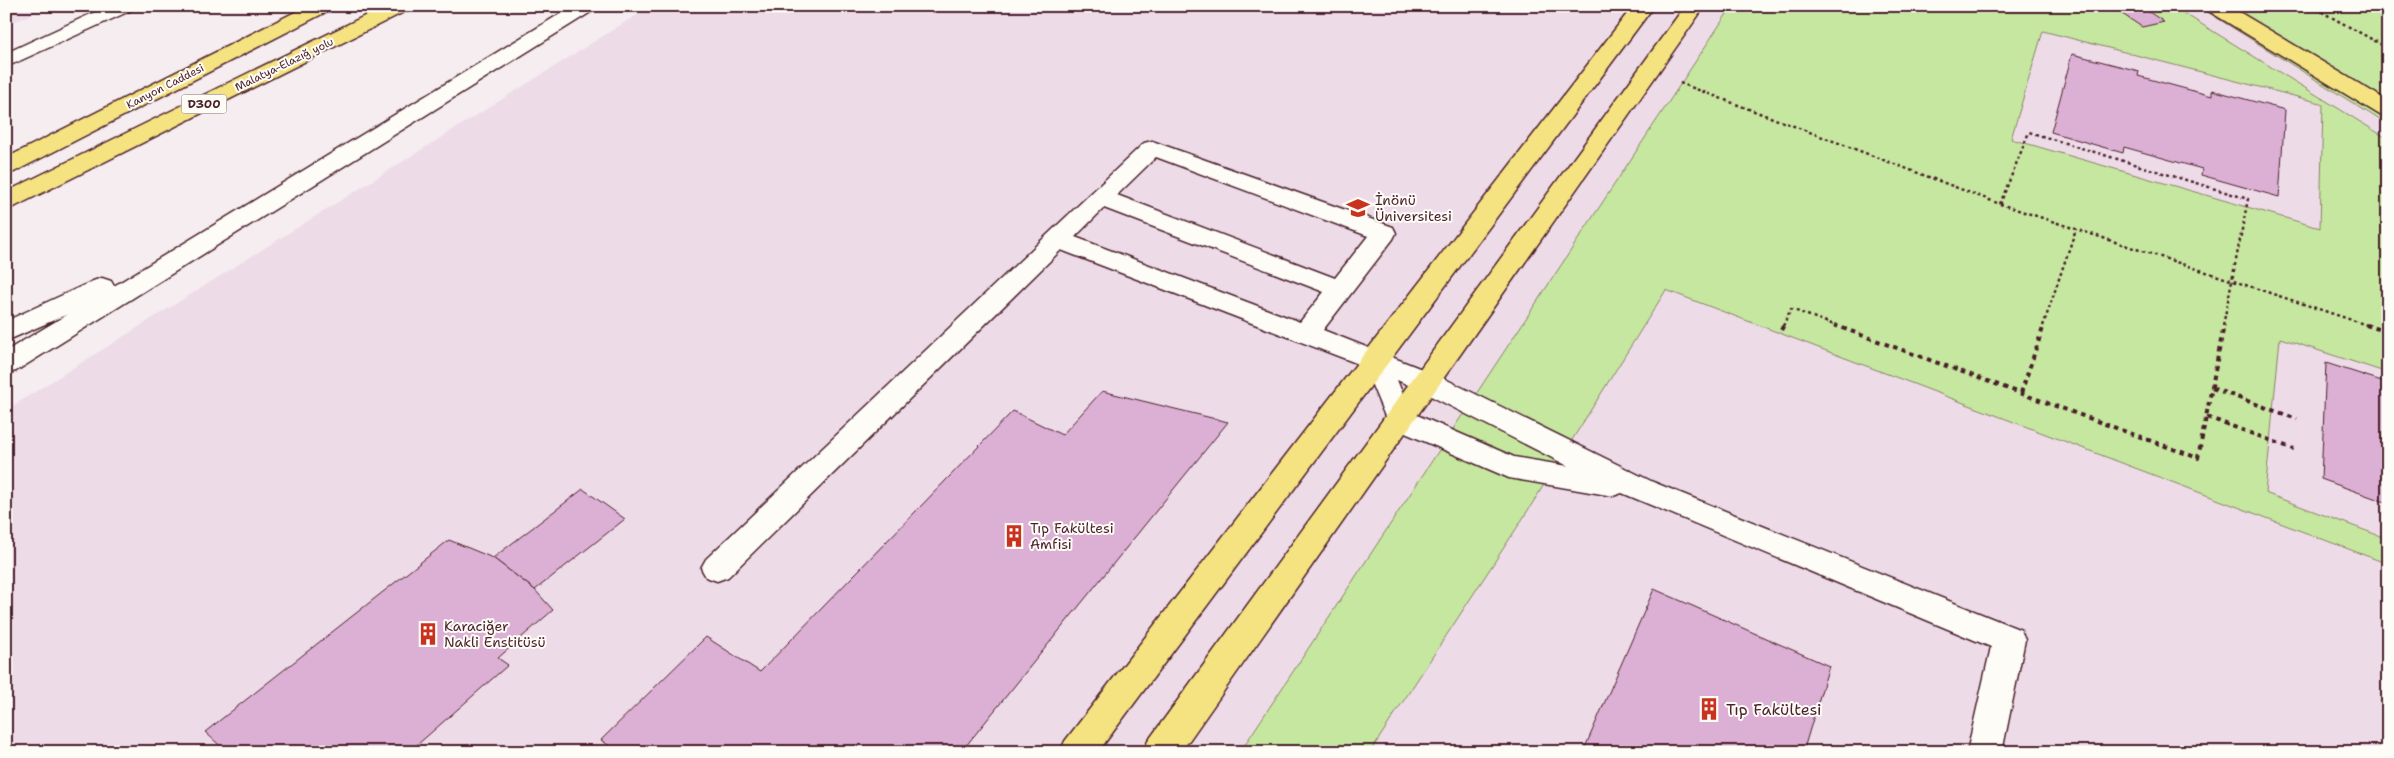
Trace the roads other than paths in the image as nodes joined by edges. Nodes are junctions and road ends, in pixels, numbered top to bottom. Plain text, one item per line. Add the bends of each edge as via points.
1 (86, 6) edge
2 (125, 6) edge
3 (323, 6) edge
4 (401, 6) edge
5 (587, 6) edge
6 (1644, 6) edge
7 (1695, 6) edge
8 (2214, 6) edge
9 (6, 42) edge
10 (6, 61) edge
11 (2388, 110) edge
12 (6, 167) edge
13 (1101, 198) junction
14 (6, 202) edge
15 (222, 231) junction
16 (1057, 239) junction
17 (1340, 289) junction
18 (6, 332) edge
19 (1305, 334) junction
20 (1375, 360) junction
21 (6, 364) edge
22 (1427, 382) junction
23 (1400, 419) junction
24 (1642, 490) junction
25 (717, 568) dead end
26 (1077, 752) edge
27 (1160, 752) edge
28 (1984, 752) edge

1 - 9 street
2 - 10 street
3 - 12 main road, Kanyon Caddesi / D300
4 - 14 main road, Malatya-Elazığ yolu / D300
5 - 15 street
6 - 20 main road
7 - 22 main road
8 - 11 main road
13 - 16 street
13 - 17 street
13 - 17 street via 1152,148 1384,233
15 - 18 street
15 - 21 street
16 - 19 street
16 - 25 street
17 - 19 street
19 - 20 street
20 - 22 street
20 - 23 street
20 - 26 main road
22 - 23 main road
22 - 24 street
23 - 24 street via 1509,467
23 - 27 main road
24 - 28 street via 2009,640

